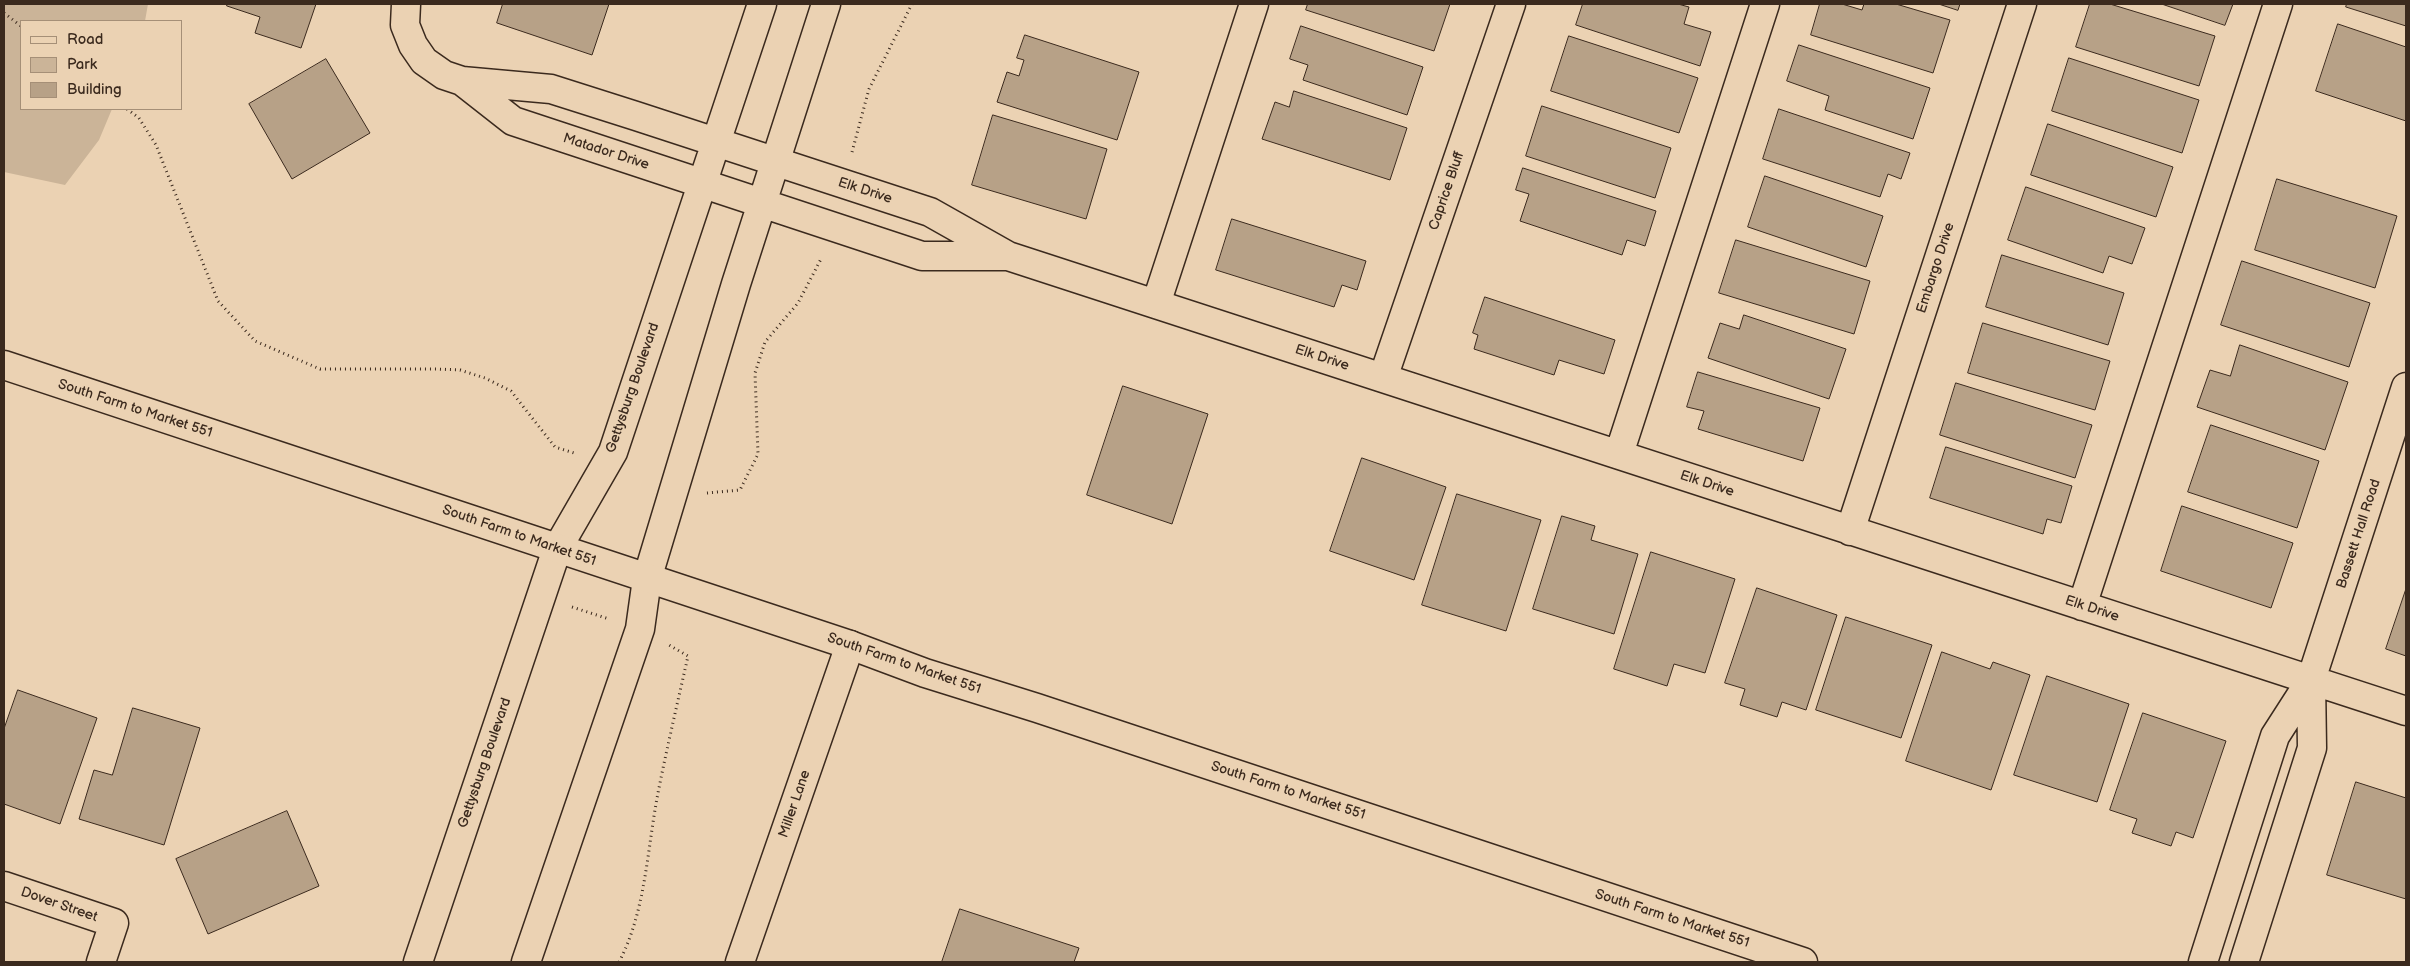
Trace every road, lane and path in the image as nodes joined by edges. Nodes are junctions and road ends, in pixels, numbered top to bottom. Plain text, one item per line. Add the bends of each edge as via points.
1 (406, 4) edge
2 (762, 4) edge
3 (826, 4) edge
4 (912, 4) edge
5 (1254, 4) edge
6 (1511, 4) edge
7 (1765, 4) edge
8 (2022, 4) edge
9 (2278, 4) edge
10 (4, 13) edge
11 (20, 25) edge
12 (462, 81) junction
13 (128, 110) edge
14 (716, 142) junction
15 (775, 162) junction
16 (702, 183) junction
17 (843, 184) junction
18 (762, 203) junction
19 (831, 225) junction
20 (1008, 256) junction
21 (1156, 304) junction
22 (4, 366) edge
23 (1383, 378) junction
24 (2406, 388) edge
25 (1618, 454) junction
26 (606, 463) junction
27 (675, 484) junction
28 (1850, 531) junction
29 (557, 549) junction
30 (647, 579) junction
31 (2082, 606) junction
32 (850, 645) junction
33 (688, 656) dead end
34 (2311, 680) junction
35 (2406, 711) edge
36 (4, 886) edge
37 (101, 962) edge
38 (418, 962) edge
39 (526, 962) edge
40 (619, 962) edge
41 (740, 962) edge
42 (1803, 962) edge
43 (2203, 962) edge
44 (2244, 962) edge

1 - 12 street, Matador Drive via 406,25 413,45 424,61 444,76
2 - 14 street, Gettysburg Boulevard
3 - 15 street
4 - 17 path via 869,89
5 - 21 street
6 - 23 street, Caprice Bluff
7 - 25 street
8 - 28 street, Embargo Drive
9 - 31 street
10 - 11 path
12 - 14 street, Matador Drive via 551,89
12 - 16 street, Matador Drive via 513,121
13 - 26 path via 139,118 156,145 218,301 255,342 320,369 436,368 460,370 485,378 511,391 555,447
14 - 15 street, Elk Drive
14 - 16 street, Gettysburg Boulevard
15 - 17 street, Elk Drive
15 - 18 street
16 - 18 street, Matador Drive
16 - 26 street, Gettysburg Boulevard via 613,452
17 - 20 street, Elk Drive via 930,212
18 - 19 street, Elk Drive
18 - 27 street
19 - 20 street, Elk Drive via 922,256
19 - 27 path via 820,264 804,293 765,342 755,373 758,454 740,490 708,494
20 - 21 street, Elk Drive
21 - 23 street, Elk Drive
22 - 29 street, South Farm to Market 551
23 - 25 street, Elk Drive
24 - 34 street, Bassett Hall Road
25 - 28 street, Elk Drive
26 - 29 street, Gettysburg Boulevard
27 - 30 street
28 - 31 street, Elk Drive
29 - 30 street, South Farm to Market 551
29 - 38 street, Gettysburg Boulevard
30 - 32 street, South Farm to Market 551
30 - 39 street via 640,628
31 - 34 street, Elk Drive
32 - 41 street, Miller Lane
32 - 42 street, South Farm to Market 551 via 925,673
33 - 40 path via 658,794 643,887 628,944
34 - 35 street, Elk Drive
34 - 43 street, Bassett Hall Road via 2274,736
34 - 44 street, Bassett Hall Road via 2312,748
36 - 37 street, Dover Street via 114,924

